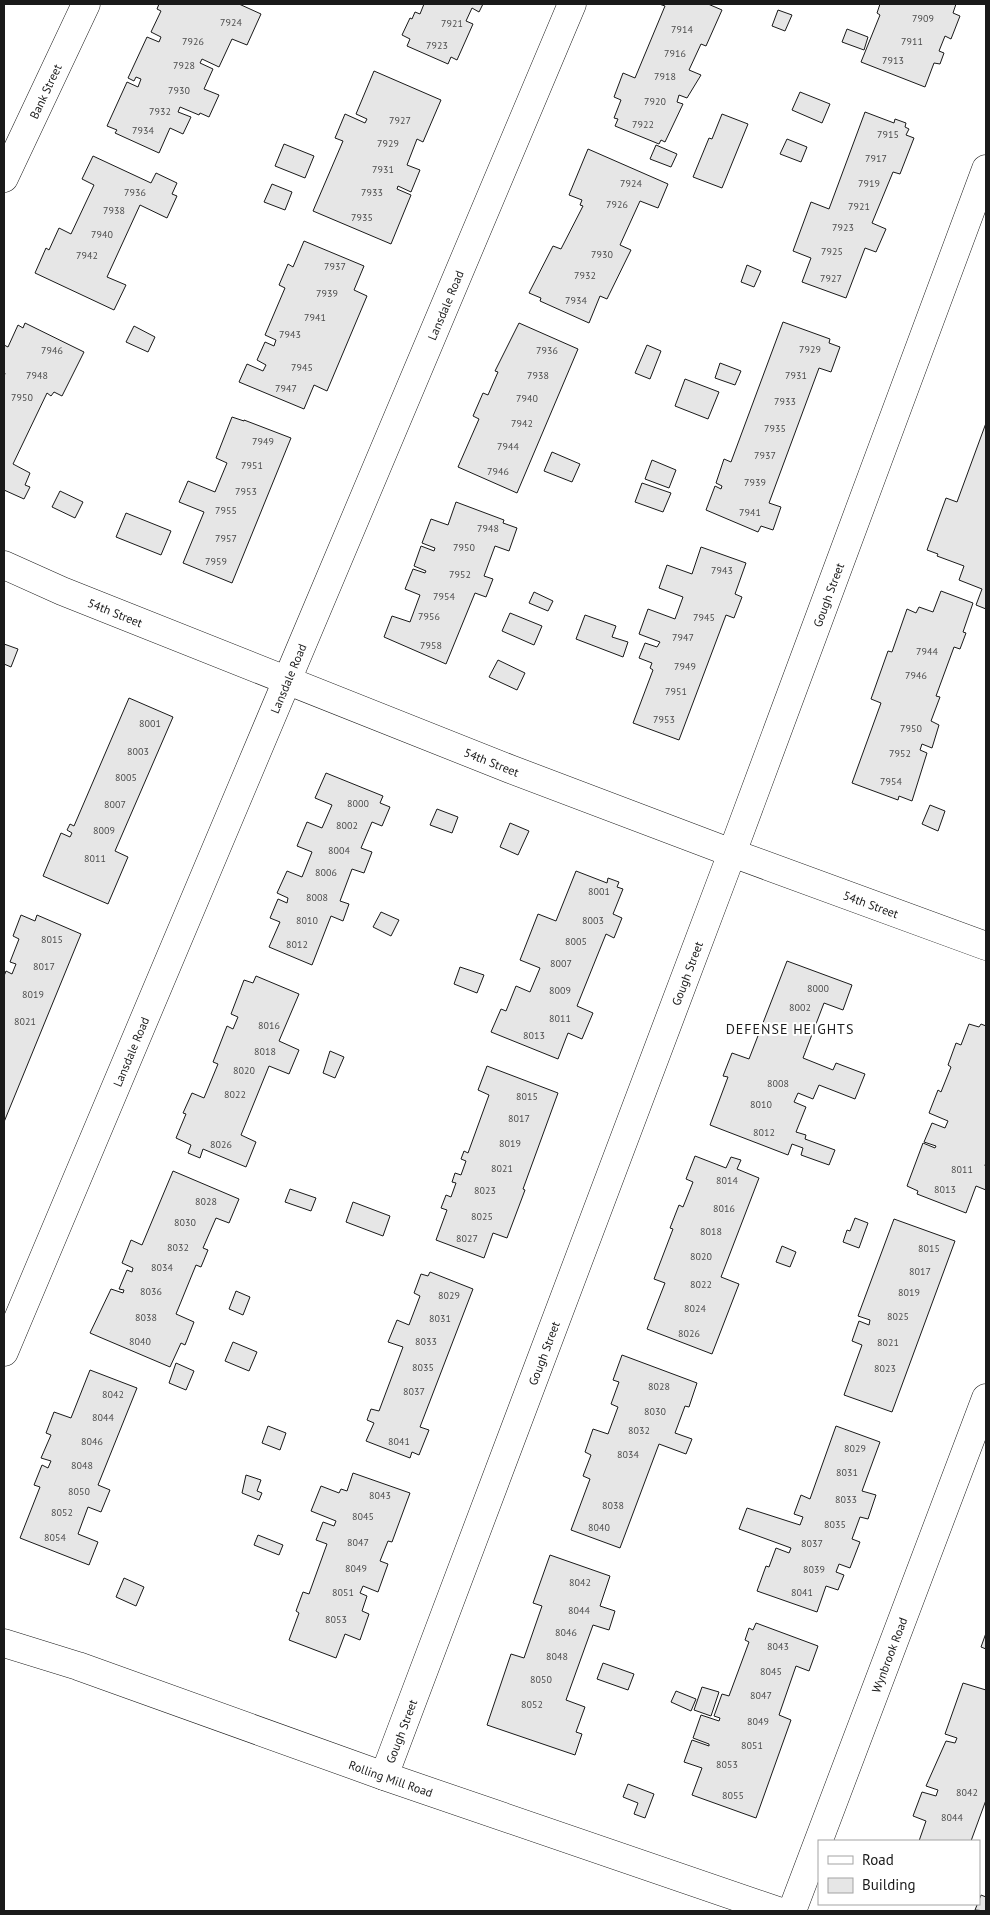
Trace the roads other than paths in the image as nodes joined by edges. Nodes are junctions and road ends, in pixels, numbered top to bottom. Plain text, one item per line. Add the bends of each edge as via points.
1 (86, 4) edge
2 (572, 4) edge
3 (986, 169) edge
4 (4, 178) edge
5 (4, 565) edge
6 (287, 682) junction
7 (732, 853) junction
8 (986, 946) edge
9 (4, 1352) edge
10 (986, 1398) edge
11 (4, 1643) edge
12 (384, 1776) junction
13 (819, 1840) edge
14 (818, 1842) edge
15 (778, 1911) edge
16 (792, 1911) edge

1 - 4 street, Bank Street
2 - 6 street, Lansdale Road
3 - 7 street, Gough Street
5 - 6 street, 54th Street
6 - 7 street, 54th Street
6 - 9 street, Lansdale Road
7 - 8 street, 54th Street
7 - 12 street, Gough Street
10 - 13 street, Wynbrook Road
11 - 12 street, Rolling Mill Road
12 - 15 street, Rolling Mill Road
14 - 16 street, Wynbrook Road

